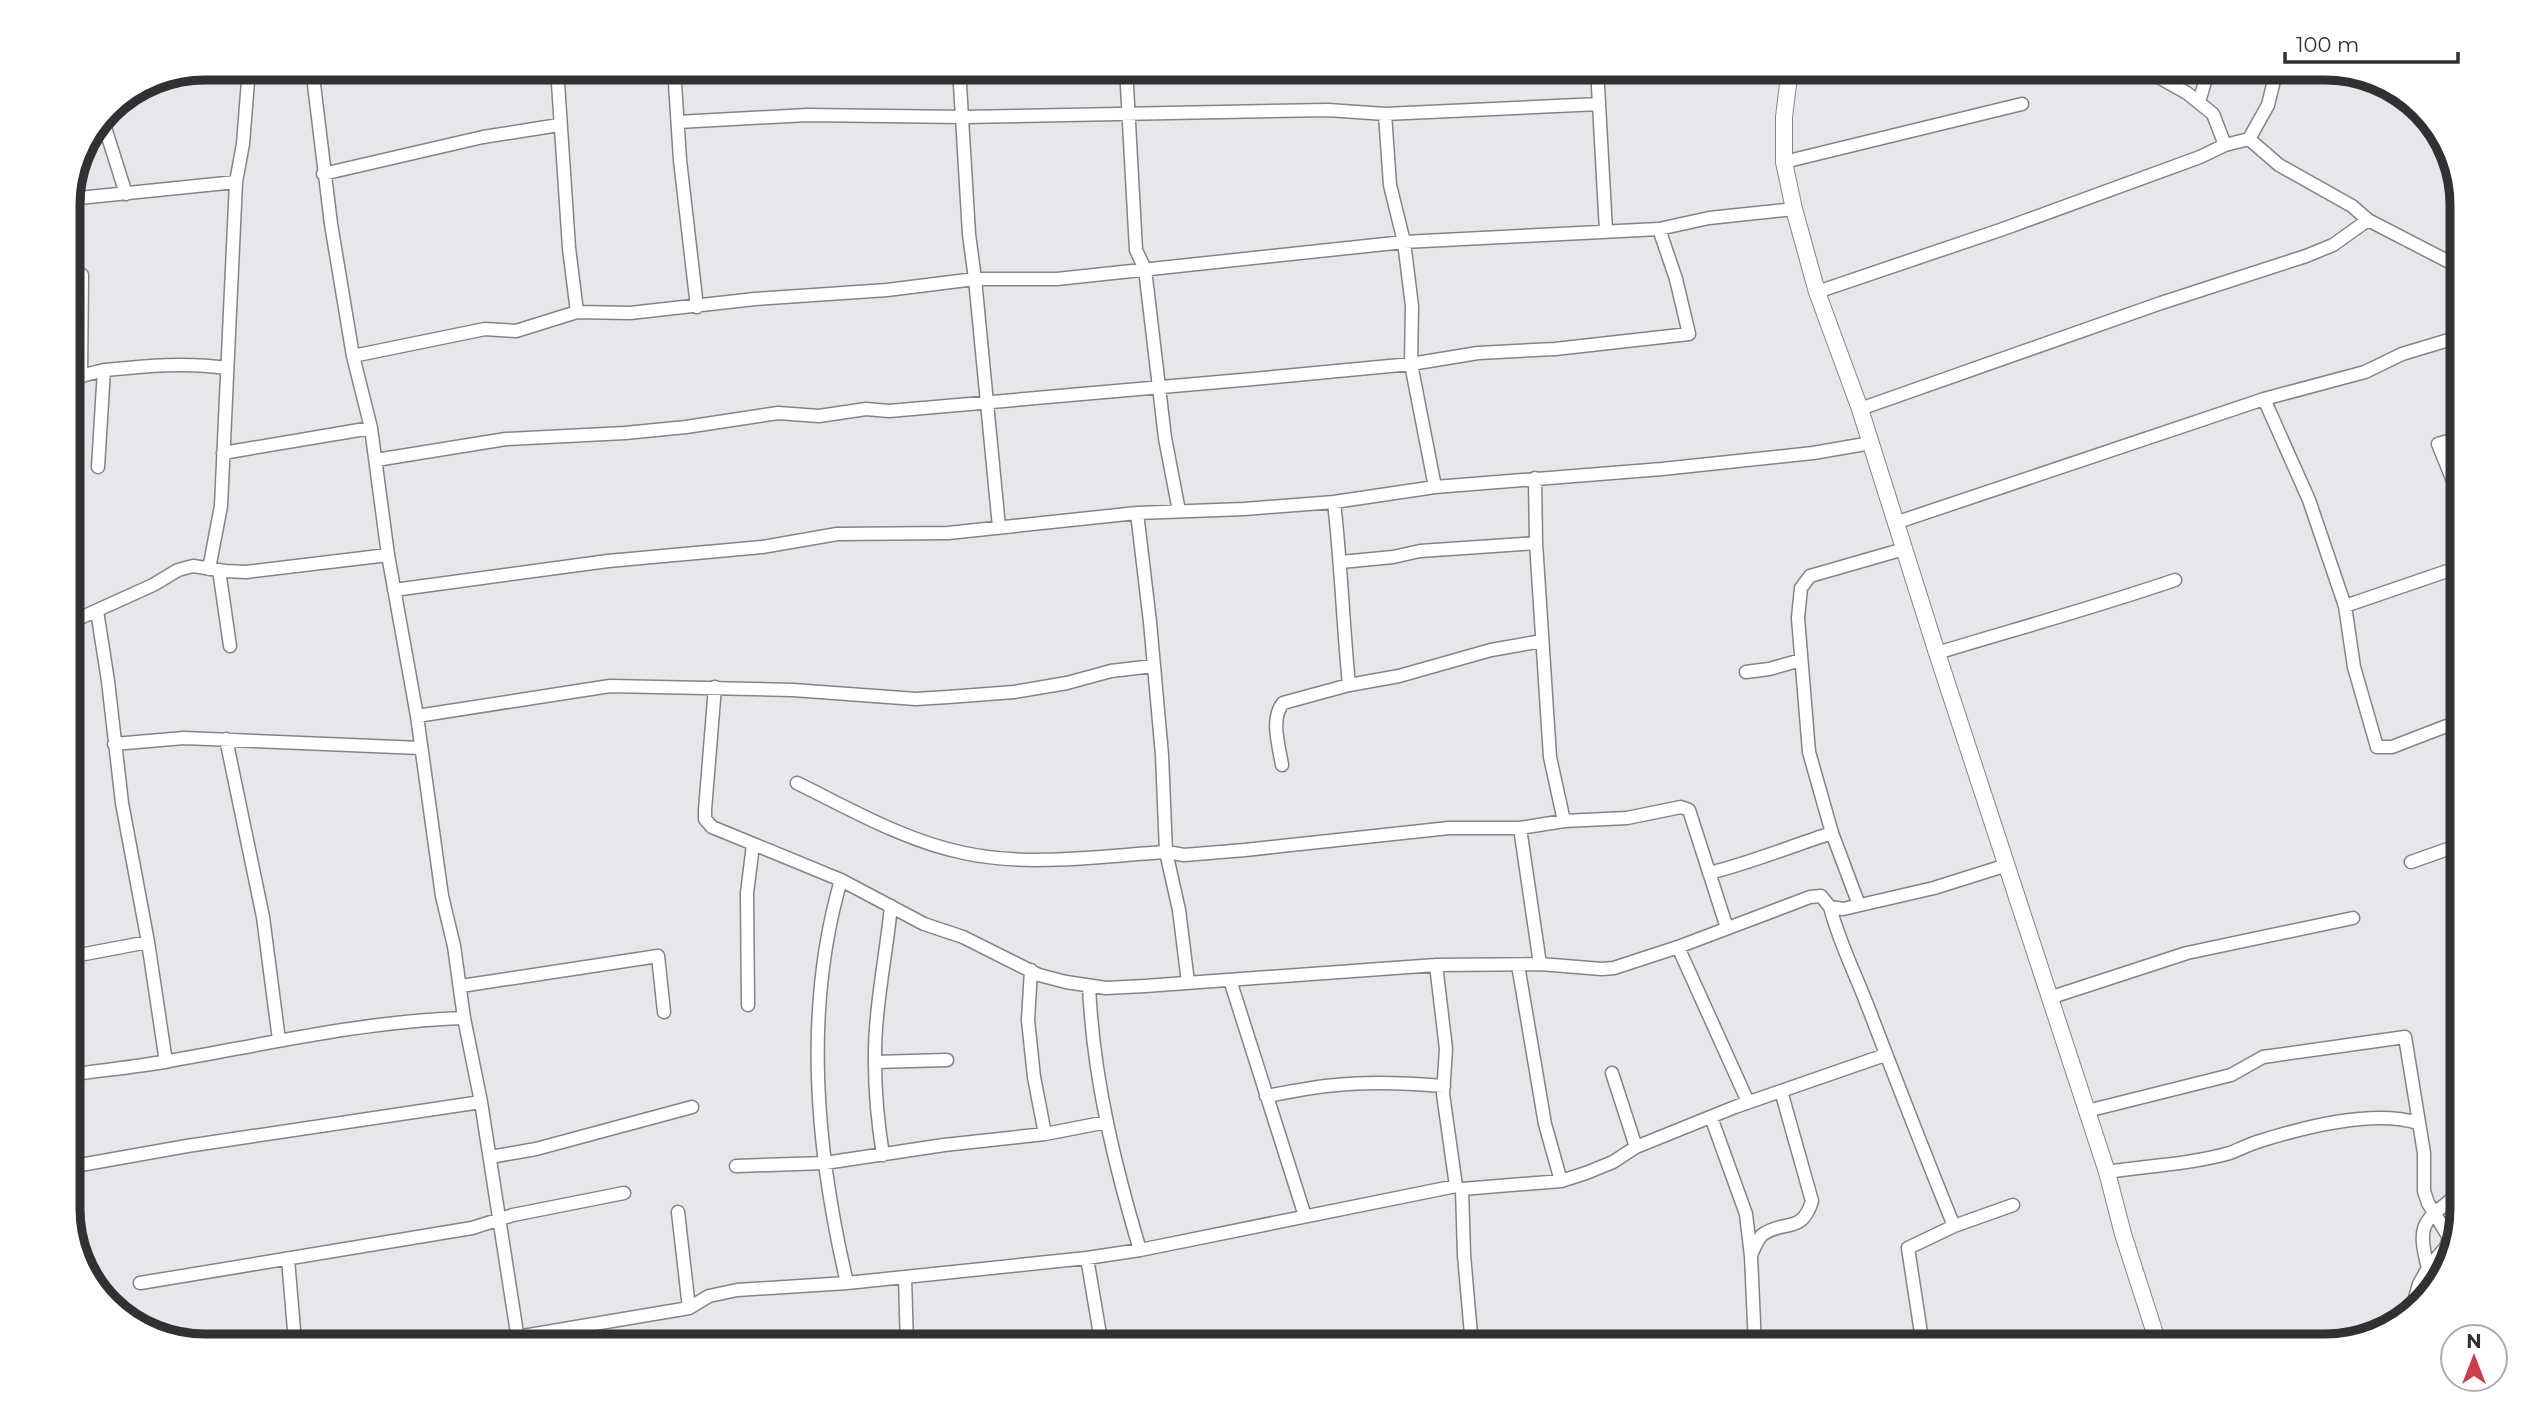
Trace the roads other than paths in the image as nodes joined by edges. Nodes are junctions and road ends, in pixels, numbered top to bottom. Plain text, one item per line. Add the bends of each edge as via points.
1 (1598, 80) edge
2 (1788, 80) edge
3 (2164, 80) edge
4 (2205, 80) edge
5 (2274, 80) edge
6 (248, 81) edge
7 (313, 81) edge
8 (557, 81) edge
9 (675, 81) edge
10 (960, 81) edge
11 (1127, 81) edge
12 (2199, 102) junction
13 (1599, 104) junction
14 (2022, 104) dead end
15 (1128, 113) junction
16 (1385, 114) junction
17 (963, 117) junction
18 (678, 122) junction
19 (559, 125) junction
20 (106, 130) edge
21 (2249, 139) junction
22 (2225, 145) junction
23 (1784, 162) junction
24 (323, 174) junction
25 (236, 182) junction
26 (126, 194) junction
27 (81, 198) edge
28 (1794, 209) junction
29 (2368, 220) junction
30 (1659, 229) junction
31 (1606, 231) junction
32 (1404, 242) junction
33 (2449, 261) edge
34 (1145, 268) junction
35 (82, 275) dead end
36 (975, 279) junction
37 (81, 290) edge
38 (1817, 292) junction
39 (697, 307) junction
40 (576, 312) junction
41 (2449, 340) edge
42 (353, 356) junction
43 (1411, 364) junction
44 (226, 368) junction
45 (104, 370) junction
46 (81, 376) edge
47 (1159, 386) junction
48 (2264, 399) junction
49 (987, 402) junction
50 (1860, 409) junction
51 (371, 428) junction
52 (2449, 441) edge
53 (1871, 443) junction
54 (223, 453) junction
55 (376, 460) junction
56 (98, 467) dead end
57 (2449, 472) edge
58 (1535, 478) junction
59 (1435, 487) junction
60 (1334, 502) junction
61 (1179, 511) junction
62 (1137, 513) junction
63 (1895, 523) junction
64 (999, 527) junction
65 (1536, 543) junction
66 (1904, 549) junction
67 (388, 555) junction
68 (1341, 562) junction
69 (214, 569) junction
70 (2449, 570) edge
71 (2175, 580) dead end
72 (394, 590) junction
73 (2345, 606) junction
74 (97, 611) junction
75 (81, 618) edge
76 (1542, 641) junction
77 (230, 646) dead end
78 (1937, 653) junction
79 (1801, 660) junction
80 (1153, 666) junction
81 (1746, 672) dead end
82 (1349, 685) junction
83 (715, 687) junction
84 (417, 716) junction
85 (2450, 725) edge
86 (226, 739) junction
87 (114, 744) junction
88 (420, 748) junction
89 (1282, 765) dead end
90 (797, 783) dead end
91 (1564, 821) junction
92 (1520, 828) junction
93 (1832, 833) junction
94 (753, 845) junction
95 (2450, 848) edge
96 (1167, 852) junction
97 (2412, 862) dead end
98 (2007, 865) junction
99 (1709, 873) junction
100 (842, 880) junction
101 (1859, 905) junction
102 (891, 906) junction
103 (1830, 907) junction
104 (2353, 918) dead end
105 (1727, 928) junction
106 (148, 942) junction
107 (1678, 947) junction
108 (81, 955) edge
109 (1540, 964) junction
110 (1436, 965) junction
111 (1518, 965) junction
112 (1031, 970) junction
113 (1230, 981) junction
114 (1188, 982) junction
115 (460, 986) junction
116 (1088, 986) junction
117 (2049, 998) junction
118 (748, 1005) dead end
119 (664, 1012) dead end
120 (464, 1018) junction
121 (279, 1040) junction
122 (1885, 1055) junction
123 (947, 1060) dead end
124 (166, 1062) junction
125 (875, 1062) junction
126 (81, 1073) edge
127 (1612, 1073) dead end
128 (1444, 1086) junction
129 (1781, 1091) junction
130 (1266, 1096) junction
131 (481, 1102) junction
132 (1748, 1102) junction
133 (692, 1107) dead end
134 (2087, 1111) junction
135 (1711, 1117) junction
136 (1107, 1122) junction
137 (2418, 1123) junction
138 (1045, 1134) junction
139 (1636, 1147) junction
140 (883, 1155) junction
141 (490, 1157) junction
142 (825, 1163) junction
143 (81, 1165) edge
144 (736, 1166) dead end
145 (2107, 1172) junction
146 (1561, 1181) junction
147 (1459, 1187) junction
148 (624, 1193) dead end
149 (2450, 1201) edge
150 (2013, 1206) dead end
151 (678, 1212) dead end
152 (2435, 1214) junction
153 (1305, 1216) junction
154 (500, 1220) junction
155 (1954, 1226) junction
156 (2447, 1235) edge
157 (1140, 1250) junction
158 (1751, 1256) junction
159 (2439, 1257) edge
160 (1087, 1258) junction
161 (288, 1259) junction
162 (2428, 1268) junction
163 (905, 1277) junction
164 (140, 1283) dead end
165 (846, 1283) junction
166 (2416, 1293) edge
167 (690, 1308) junction
168 (294, 1334) edge
169 (517, 1334) edge
170 (554, 1334) edge
171 (907, 1334) edge
172 (1100, 1334) edge
173 (1471, 1334) edge
174 (1754, 1334) edge
175 (1921, 1334) edge
176 (2155, 1334) edge

1 - 13 street
2 - 23 street
3 - 12 street
4 - 12 street
5 - 21 street via 2268,105
6 - 25 street
7 - 24 street
8 - 19 street
9 - 18 street
10 - 17 street
11 - 15 street
12 - 22 street via 2213,114
13 - 16 street
13 - 31 street
14 - 23 street
15 - 16 street via 1328,110
15 - 17 street
15 - 34 street via 1136,250
16 - 32 street via 1390,185
17 - 18 street via 807,115
17 - 36 street
18 - 39 street
19 - 24 street via 493,135
19 - 40 street
20 - 26 street
21 - 22 street
21 - 29 street via 2279,164
22 - 38 street via 2003,229
23 - 28 street
24 - 42 street
25 - 26 street
25 - 44 street
26 - 27 street
28 - 30 street via 1709,218
28 - 38 street
29 - 33 street
29 - 50 street via 2333,245 2306,256
30 - 31 street
30 - 43 street via 1689,334 1478,353
31 - 32 street
32 - 34 street
32 - 43 street via 1412,306
34 - 36 street via 1057,279
34 - 47 street
35 - 37 street
36 - 39 street
36 - 49 street
38 - 50 street
39 - 40 street
40 - 42 street via 516,331 485,329
41 - 48 street via 2364,372
42 - 51 street
43 - 47 street
43 - 59 street
44 - 45 street via 199,364
44 - 54 street
45 - 46 street
45 - 56 street
47 - 49 street
47 - 61 street
48 - 63 street
48 - 73 street via 2309,500
49 - 55 street via 819,416 778,413 625,433 506,439
49 - 64 street
50 - 53 street
51 - 54 street
51 - 55 street
52 - 57 street via 2438,444
53 - 58 street via 1662,469
53 - 63 street
54 - 69 street
55 - 67 street
58 - 59 street
58 - 65 street
59 - 60 street
60 - 61 street
60 - 68 street
61 - 62 street
62 - 64 street
62 - 80 street
63 - 66 street
64 - 72 street via 948,533 837,534
65 - 68 street
65 - 76 street
66 - 78 street
66 - 79 street via 1805,581 1799,609
67 - 69 street via 246,572
67 - 72 street
68 - 82 street
69 - 74 street via 178,569
69 - 77 street
70 - 73 street
71 - 78 street
72 - 84 street
73 - 85 street via 2354,667 2377,747 2392,747
74 - 75 street
74 - 87 street
76 - 82 street
76 - 91 street via 1550,757
78 - 98 street
79 - 81 street
79 - 93 street via 1809,752
80 - 83 street via 1014,692 937,698
80 - 96 street
82 - 89 street via 1283,704 1277,711
83 - 84 street via 610,686
83 - 94 street via 705,818 712,827
84 - 88 street
86 - 87 street
86 - 88 street
86 - 121 street via 262,917
87 - 106 street
88 - 115 street
90 - 96 street via 902,833 968,854 1063,859
91 - 92 street
91 - 99 street via 1627,818 1681,807 1689,810
92 - 96 street via 1449,828 1233,851
92 - 109 street
93 - 99 street
93 - 101 street
94 - 100 street
94 - 118 street via 747,893
95 - 97 street
96 - 114 street
98 - 101 street
98 - 117 street
99 - 105 street
100 - 102 street
100 - 142 street via 830,918 817,1015 816,1065
101 - 103 street
102 - 112 street
102 - 125 street
103 - 105 street via 1821,896 1810,897
103 - 122 street
104 - 117 street via 2187,953
105 - 107 street
106 - 108 street
106 - 124 street
107 - 109 street via 1614,968
107 - 132 street
109 - 111 street
110 - 111 street
110 - 113 street
110 - 128 street via 1446,1049
111 - 146 street via 1545,1124
112 - 116 street
112 - 138 street via 1028,1020
113 - 114 street
113 - 130 street
114 - 116 street
115 - 119 street via 658,956
115 - 120 street
116 - 136 street via 1096,1072
117 - 134 street
120 - 121 street
120 - 131 street
121 - 124 street
122 - 129 street
122 - 155 street
123 - 125 street
124 - 126 street
125 - 140 street
127 - 139 street
128 - 130 street via 1360,1083
128 - 147 street
129 - 132 street
129 - 158 street via 1812,1202 1797,1224 1760,1236
130 - 153 street
131 - 141 street
131 - 143 street
132 - 135 street
133 - 141 street
134 - 137 street via 2231,1075 2263,1057 2406,1037
134 - 145 street
135 - 139 street
135 - 158 street via 1746,1214
136 - 138 street
136 - 157 street
137 - 145 street via 2384,1116 2284,1134 2229,1153
137 - 152 street via 2424,1191
138 - 140 street
139 - 146 street via 1613,1162
140 - 142 street
141 - 154 street
142 - 144 street
142 - 165 street
145 - 176 street
146 - 147 street
147 - 153 street
147 - 173 street
148 - 154 street
149 - 152 street
150 - 155 street
151 - 167 street
152 - 156 street
152 - 162 street via 2421,1231
153 - 157 street
154 - 161 street
154 - 169 street
155 - 175 street via 1908,1248
157 - 160 street
158 - 174 street
159 - 162 street
160 - 163 street
160 - 172 street
161 - 164 street
161 - 168 street
162 - 166 street
163 - 165 street
163 - 171 street
165 - 167 street via 737,1290 709,1296
167 - 170 street

